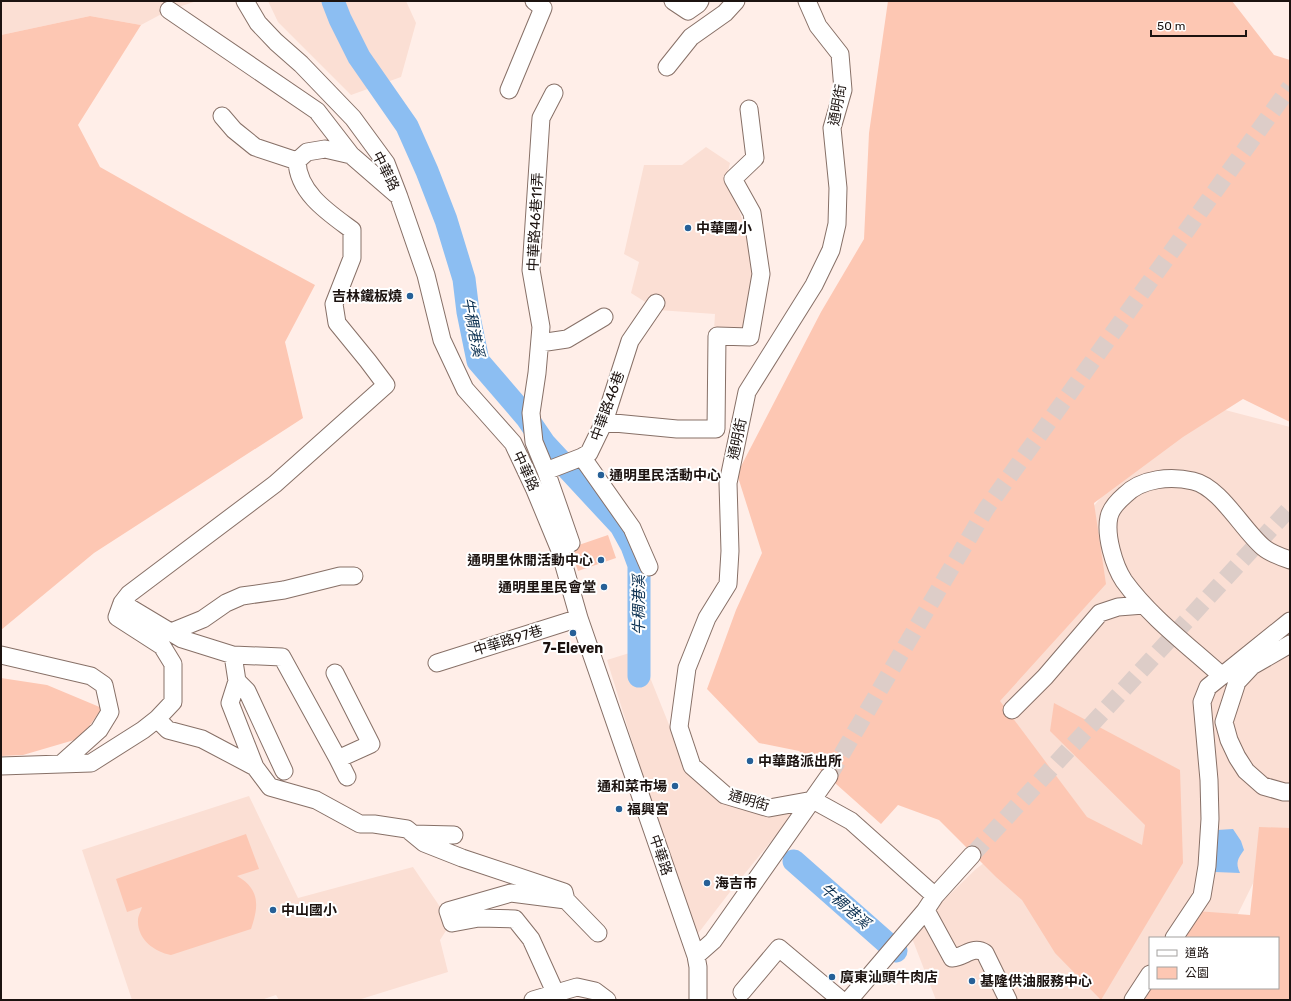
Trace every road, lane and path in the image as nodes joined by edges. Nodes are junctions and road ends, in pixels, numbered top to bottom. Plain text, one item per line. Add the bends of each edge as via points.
1 (245, 1) edge
2 (534, 1) edge
3 (673, 1) edge
4 (700, 1) edge
5 (736, 1) edge
6 (807, 1) edge
7 (169, 10) dead end
8 (667, 67) dead end
9 (509, 90) dead end
10 (554, 93) dead end
11 (749, 109) dead end
12 (222, 116) dead end
13 (351, 155) junction
14 (297, 161) junction
15 (399, 197) junction
16 (656, 303) dead end
17 (604, 317) dead end
18 (540, 343) junction
19 (604, 422) junction
20 (580, 458) junction
21 (548, 470) junction
22 (559, 548) junction
23 (1290, 560) edge
24 (649, 567) dead end
25 (354, 576) dead end
26 (122, 604) junction
27 (1144, 605) junction
28 (579, 618) junction
29 (1290, 620) edge
30 (171, 632) junction
31 (1290, 644) edge
32 (1, 655) edge
33 (233, 655) junction
34 (1250, 661) junction
35 (437, 663) dead end
36 (335, 673) dead end
37 (1222, 676) junction
38 (237, 681) junction
39 (1012, 710) dead end
40 (157, 719) junction
41 (338, 759) junction
42 (61, 764) junction
43 (1, 766) edge
44 (255, 767) junction
45 (284, 771) dead end
46 (829, 776) tunnel mouth
47 (346, 777) dead end
48 (1290, 792) edge
49 (813, 800) junction
50 (413, 834) junction
51 (454, 835) dead end
52 (972, 855) tunnel mouth
53 (935, 896) junction
54 (566, 900) junction
55 (925, 910) junction
56 (598, 933) dead end
57 (1175, 937) edge
58 (696, 956) junction
59 (1149, 976) edge
60 (555, 992) junction
61 (742, 992) dead end
62 (532, 1000) edge
63 (607, 1000) edge
64 (698, 1000) edge
65 (841, 1000) edge
66 (849, 1000) edge
67 (1008, 1000) edge
68 (1133, 1000) edge

1 - 15 street, 中華路 via 262,27 353,118 386,164
2 - 9 street via 543,8
3 - 4 street via 688,11
5 - 8 street via 725,13 691,37
6 - 49 street, 通明街 via 818,26 840,54 843,90 832,128 838,188 837,224 831,250 814,285 747,392 728,483 728,584 707,618 687,668 679,726 692,766 725,795 769,808
7 - 13 street via 317,111
10 - 18 street, 中華路46巷11弄 via 541,118 531,270 541,327
11 - 19 street via 754,158 733,179 752,213 761,274 750,337 717,336 716,428 678,428
12 - 14 street via 255,147
13 - 14 street via 325,149 307,152
13 - 15 street
14 - 26 street via 297,170 307,191 323,208 352,230 352,258 334,304 337,323 386,386 276,484 128,594
15 - 22 street, 中華路 via 426,275 442,340 465,389 513,443
16 - 19 street, 中華路46巷 via 630,340
17 - 18 street via 567,340
18 - 21 street, 中華路46巷11弄 via 530,413 534,442
19 - 20 street, 中華路46巷 via 589,453
20 - 21 street
20 - 24 street via 632,528
21 - 22 street via 571,543
22 - 28 street, 中華路
23 - 27 street via 1264,547 1209,488 1194,482 1170,478 1150,482 1130,490 1116,504 1109,517 1108,534 1112,555 1123,579
25 - 30 street via 340,576 284,590 242,596 226,603 203,619
26 - 30 street
26 - 40 street via 117,617 162,646 173,664 173,702
27 - 37 street
27 - 39 street via 1118,607 1100,613 1045,677
28 - 35 street, 中華路97巷
28 - 58 street, 中華路
29 - 34 street
30 - 33 street via 182,639
31 - 34 street
32 - 42 street via 91,676 104,684 110,712 99,730
33 - 38 street
33 - 41 street via 282,657
34 - 37 street
34 - 48 street via 1237,682 1224,722 1237,757 1246,771 1263,786
36 - 41 street via 371,744
37 - 57 street via 1208,687 1202,702 1210,818 1202,896
38 - 44 street via 230,703
38 - 45 street via 247,691
40 - 42 street via 92,763
40 - 44 street via 168,730 202,739
41 - 47 street
42 - 43 street
44 - 50 street via 270,787 316,800 360,824 407,829
46 - 49 street
49 - 53 street via 851,822
49 - 58 street via 713,941
50 - 51 street
50 - 54 street via 430,846 564,892
52 - 53 street
53 - 55 street
54 - 56 street
54 - 60 street via 511,893 448,911 452,923 479,918 515,919 531,939
55 - 66 street
55 - 67 street via 952,958 975,950 985,953
58 - 64 street, 中華路
59 - 68 street
60 - 62 street
60 - 63 street via 577,987 595,991
61 - 65 street via 779,948

